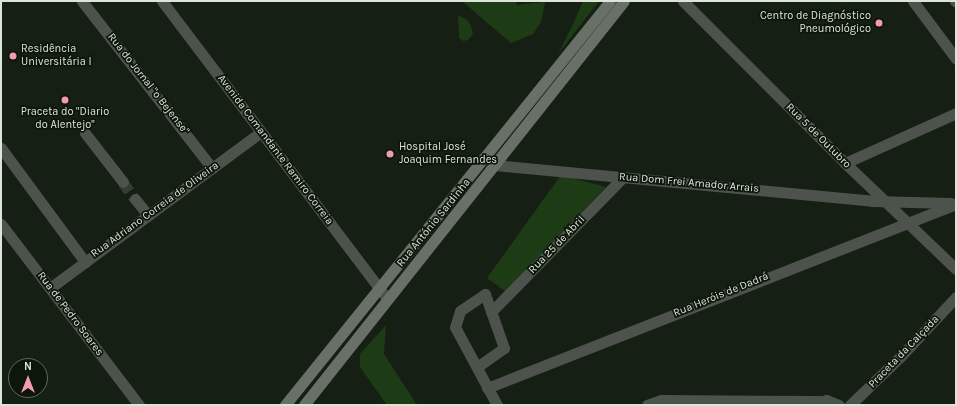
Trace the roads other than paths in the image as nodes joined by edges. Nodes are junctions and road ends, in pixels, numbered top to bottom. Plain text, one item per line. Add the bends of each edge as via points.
1 (82, 1) edge
2 (162, 1) edge
3 (610, 1) edge
4 (624, 1) edge
5 (682, 1) edge
6 (913, 1) edge
7 (956, 59) edge
8 (956, 113) edge
9 (261, 132) junction
10 (85, 133) dead end
11 (1, 148) edge
12 (845, 163) junction
13 (494, 165) junction
14 (212, 168) junction
15 (622, 178) junction
16 (123, 182) tunnel mouth
17 (135, 199) tunnel mouth
18 (884, 201) junction
19 (956, 203) edge
20 (148, 215) junction
21 (907, 221) junction
22 (1, 224) edge
23 (85, 262) junction
24 (956, 269) edge
25 (50, 288) junction
26 (384, 294) junction
27 (956, 297) edge
28 (491, 312) junction
29 (477, 367) junction
30 (487, 388) junction
31 (782, 403) edge
32 (817, 403) edge
33 (139, 405) edge
34 (286, 405) edge
35 (304, 405) edge
36 (497, 405) edge
37 (647, 405) edge
38 (839, 405) edge
39 (850, 405) edge

1 - 14 street, Rua do Jornal "o Bejense"
2 - 9 street, Avenida Comandante Ramiro Correia
3 - 26 main road, Rua António Sardinha
4 - 13 main road, Rua António Sardinha
5 - 12 street, Rua 5 de Outubro
6 - 7 street
8 - 12 street
9 - 14 street, Rua Adriano Correia de Oliveira
9 - 26 street, Avenida Comandante Ramiro Correia
10 - 16 street
11 - 23 street
12 - 18 street, Rua 5 de Outubro
13 - 15 street, Rua Dom Frei Amador Arrais
13 - 26 main road, Rua António Sardinha
14 - 20 street, Rua Adriano Correia de Oliveira
15 - 18 street, Rua Dom Frei Amador Arrais
15 - 28 street, Rua 25 de Abril
17 - 20 street
18 - 19 street, Rua Dom Frei Amador Arrais
18 - 21 street, Rua 5 de Outubro
19 - 21 street, Rua Heróis de Dadrá
20 - 23 street, Rua Adriano Correia de Oliveira
21 - 24 street, Rua 5 de Outubro
21 - 30 street, Rua Heróis de Dadrá
22 - 25 street, Rua de Pedro Soares
23 - 25 street, Rua Adriano Correia de Oliveira
25 - 33 street, Rua de Pedro Soares
26 - 34 main road, Rua António Sardinha via 332,346
26 - 35 main road, Rua António Sardinha
27 - 39 street, Praceta da Calçada
28 - 29 street via 504,348
28 - 29 street via 485,294 460,311 455,327
29 - 30 street
30 - 36 street
31 - 32 street
31 - 37 street via 661,400
32 - 38 street via 833,401

